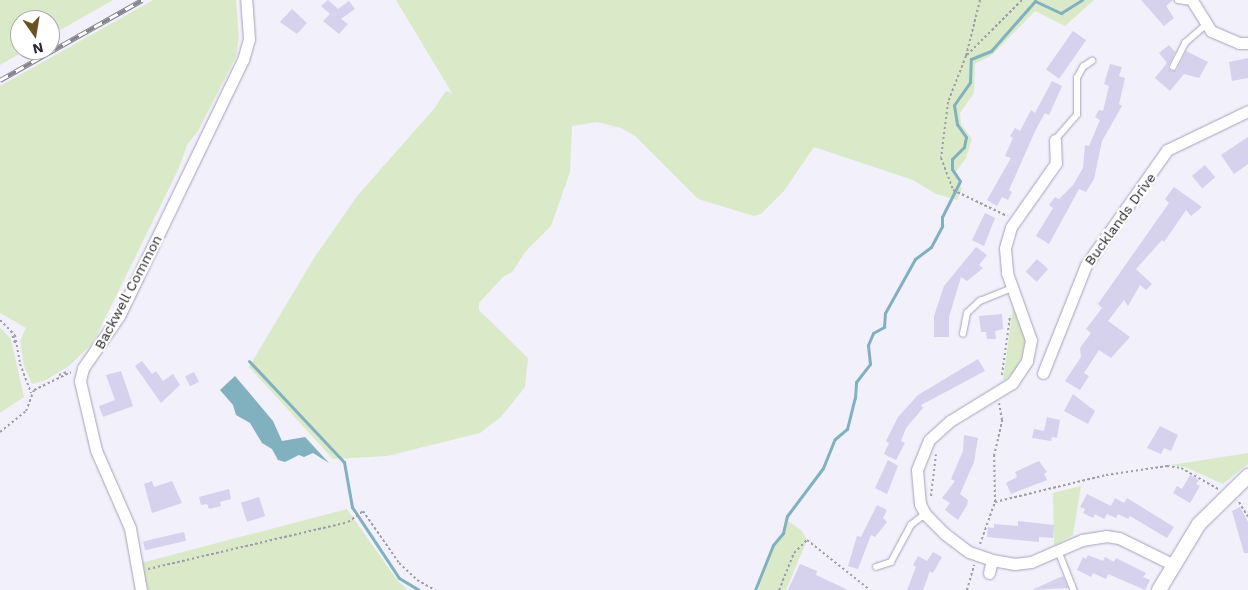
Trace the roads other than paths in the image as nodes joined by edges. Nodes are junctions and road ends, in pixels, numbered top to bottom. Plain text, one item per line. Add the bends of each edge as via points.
1 (246, 0) edge
2 (1178, 0) edge
3 (1193, 2) joint
4 (1206, 25) junction
5 (1248, 43) edge
6 (1092, 61) dead end
7 (1173, 67) dead end
8 (1248, 111) edge
9 (1055, 140) joint
10 (1014, 291) junction
11 (963, 334) dead end
12 (1042, 373) dead end
13 (1247, 479) edge
14 (925, 514) junction
15 (1059, 552) junction
16 (992, 560) junction
17 (1172, 564) junction
18 (876, 568) dead end
19 (989, 573) dead end
20 (142, 590) edge
21 (1074, 590) edge
22 (1159, 590) edge

1 - 20 street, Backwell Common via 249,38 243,60 119,316 83,368 80,381 96,450 130,528
2 - 3 lane
3 - 4 street
4 - 5 street via 1224,37
4 - 7 lane via 1185,43
6 - 9 lane via 1083,67 1077,78 1077,115
8 - 12 street, Bucklands Drive via 1167,150 1086,265
9 - 10 street via 1056,164 1016,220 1005,253
10 - 11 lane via 980,301 967,313
10 - 14 street via 1028,325 1032,346 1020,375 999,392 943,426 926,444 916,479
13 - 17 street via 1226,495 1199,524
14 - 16 street via 945,534 976,555
14 - 18 lane via 911,525 892,562
15 - 16 street via 1020,564
15 - 17 street via 1082,540 1112,537
15 - 21 lane
16 - 19 street
17 - 22 street

